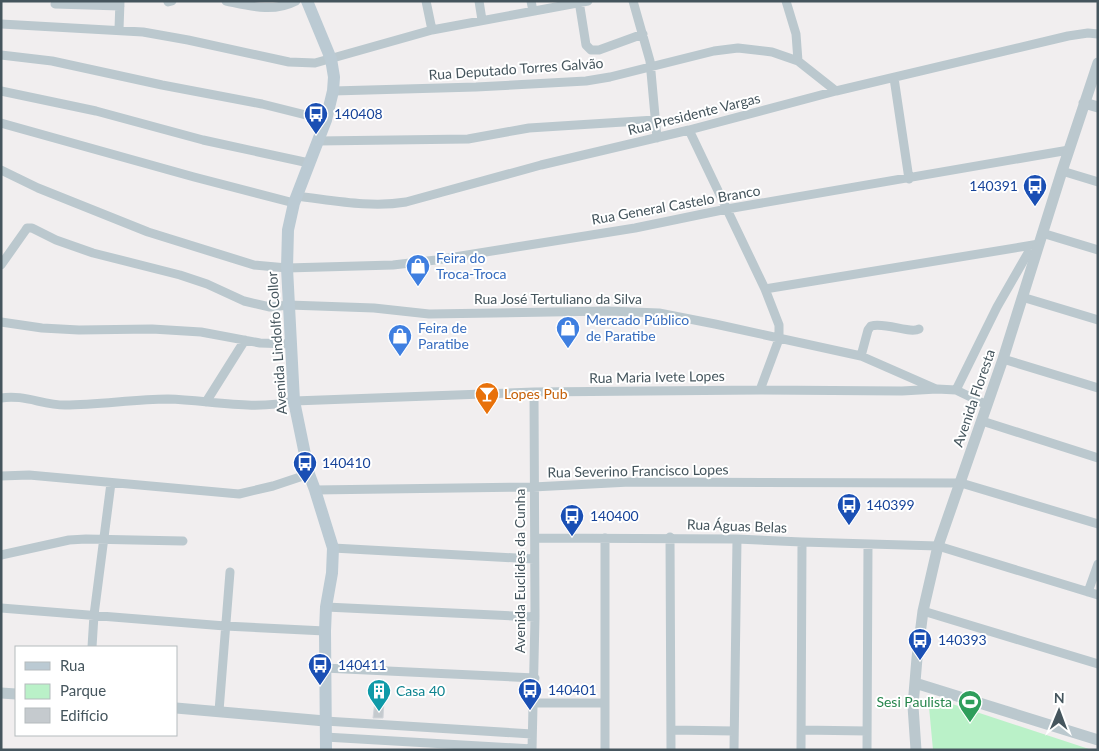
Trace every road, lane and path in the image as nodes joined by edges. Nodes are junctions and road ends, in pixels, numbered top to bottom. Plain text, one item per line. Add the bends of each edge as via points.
1 (226, 1) edge
2 (296, 1) edge
3 (307, 1) edge
4 (426, 1) edge
5 (479, 1) edge
6 (532, 1) edge
7 (633, 1) edge
8 (786, 1) edge
9 (582, 2) edge
10 (55, 4) dead end
11 (120, 4) edge
12 (533, 11) junction
13 (482, 20) junction
14 (1, 24) edge
15 (119, 29) junction
16 (432, 30) junction
17 (643, 34) junction
18 (1098, 34) edge
19 (1, 55) edge
20 (331, 60) junction
21 (798, 61) junction
22 (1098, 63) edge
23 (650, 67) junction
24 (894, 78) junction
25 (1, 91) edge
26 (333, 91) junction
27 (836, 91) junction
28 (1084, 103) junction
29 (1098, 107) edge
30 (326, 120) junction
31 (655, 120) junction
32 (1, 122) edge
33 (689, 130) junction
34 (657, 138) junction
35 (318, 141) junction
36 (1069, 150) junction
37 (309, 164) junction
38 (1, 170) edge
39 (1062, 171) junction
40 (910, 179) junction
41 (1098, 182) edge
42 (295, 200) junction
43 (726, 209) junction
44 (1038, 241) junction
45 (1098, 250) edge
46 (3, 260) edge
47 (287, 268) junction
48 (765, 289) junction
49 (1022, 297) junction
50 (289, 305) junction
51 (1098, 320) edge
52 (1, 322) edge
53 (919, 329) dead end
54 (779, 338) junction
55 (245, 340) junction
56 (290, 344) junction
57 (860, 356) junction
58 (1003, 359) junction
59 (1098, 388) edge
60 (936, 389) junction
61 (760, 390) junction
62 (956, 390) junction
63 (534, 392) junction
64 (1, 398) edge
65 (294, 401) junction
66 (206, 402) junction
67 (987, 405) junction
68 (982, 421) junction
69 (1098, 458) edge
70 (309, 474) junction
71 (1, 476) edge
72 (111, 483) junction
73 (961, 483) junction
74 (533, 487) junction
75 (315, 490) junction
76 (1098, 524) edge
77 (535, 538) junction
78 (605, 538) junction
79 (670, 538) junction
80 (738, 538) junction
81 (103, 539) junction
82 (183, 541) dead end
83 (802, 542) junction
84 (868, 544) junction
85 (938, 546) junction
86 (333, 548) junction
87 (1, 556) edge
88 (534, 559) junction
89 (1098, 564) edge
90 (230, 572) dead end
91 (1088, 592) junction
92 (1098, 596) edge
93 (1, 608) edge
94 (326, 608) junction
95 (923, 611) junction
96 (94, 615) junction
97 (535, 617) junction
98 (225, 626) junction
99 (325, 631) junction
100 (92, 646) edge
101 (1098, 664) edge
102 (324, 668) junction
103 (535, 678) junction
104 (916, 684) junction
105 (1, 693) edge
106 (15, 694) edge
107 (533, 703) junction
108 (605, 703) junction
109 (178, 708) edge
110 (219, 711) junction
111 (325, 721) junction
112 (671, 730) junction
113 (801, 730) junction
114 (734, 731) junction
115 (867, 731) junction
116 (532, 734) junction
117 (1098, 740) edge
118 (325, 744) edge
119 (532, 749) edge
120 (605, 750) edge
121 (671, 750) edge
122 (734, 750) edge
123 (801, 750) edge
124 (867, 750) edge
125 (916, 750) edge

1 - 2 street via 270,9
3 - 20 main road, Avenida Lindolfo Collor
4 - 16 street
5 - 13 street
6 - 12 street
7 - 17 street
8 - 21 street via 795,27
9 - 12 street
9 - 17 street via 580,14 588,48 599,50
10 - 11 street
11 - 15 street
12 - 13 street
13 - 16 street
14 - 15 street
15 - 20 street via 164,35 289,62
16 - 20 street
17 - 23 street
18 - 24 street, Rua Presidente Vargas via 1068,36
19 - 30 street via 52,61
20 - 26 main road, Avenida Lindolfo Collor
21 - 23 street, Rua Deputado Torres Galvão via 772,52 738,48
21 - 27 street, Rua Deputado Torres Galvão
22 - 28 street, Avenida Floresta
23 - 26 street, Rua Deputado Torres Galvão via 578,81
23 - 31 street
24 - 27 street, Rua Presidente Vargas
24 - 40 street
25 - 37 street
26 - 30 main road, Avenida Lindolfo Collor
27 - 33 street, Rua Presidente Vargas
28 - 29 street
28 - 36 street, Avenida Floresta
30 - 35 main road, Avenida Lindolfo Collor
31 - 34 street
31 - 35 street via 529,128 468,139
32 - 42 street, Rua Presidente Vargas via 194,177
33 - 34 street, Rua Presidente Vargas
33 - 43 street
34 - 42 street, Rua Presidente Vargas via 540,165 392,205
35 - 37 main road, Avenida Lindolfo Collor
36 - 39 street, Avenida Floresta
36 - 40 street, Rua General Castelo Branco
37 - 42 main road, Avenida Lindolfo Collor
38 - 47 street, Rua General Castelo Branco via 148,232 254,265
39 - 41 street
39 - 44 street, Avenida Floresta
40 - 43 street, Rua General Castelo Branco
42 - 47 main road, Avenida Lindolfo Collor via 288,230
43 - 47 street, Rua General Castelo Branco via 635,228 414,264
43 - 48 street
44 - 45 street
44 - 48 street
44 - 49 street, Avenida Floresta
44 - 62 street via 997,306
46 - 50 street, Rua José Tertuliano da Silva via 27,228 32,228 93,253 194,279 254,304 270,307
47 - 50 main road, Avenida Lindolfo Collor
48 - 54 street via 779,325
49 - 51 street
49 - 58 street, Avenida Floresta
50 - 54 street, Rua José Tertuliano da Silva via 429,314 634,311 678,316
50 - 56 main road, Avenida Lindolfo Collor
52 - 55 street via 79,330 186,331
53 - 57 street via 871,326
54 - 57 street, Rua José Tertuliano da Silva
54 - 61 street
55 - 56 street
55 - 66 street
56 - 65 main road, Avenida Lindolfo Collor
57 - 60 street, Rua José Tertuliano da Silva
58 - 59 street
58 - 67 street, Avenida Floresta
60 - 61 street, Rua Maria Ivete Lopes
60 - 62 street, Rua Maria Ivete Lopes
61 - 63 street, Rua Maria Ivete Lopes
62 - 67 street, Rua Maria Ivete Lopes
63 - 65 street, Rua Maria Ivete Lopes
63 - 74 street, Avenida Euclides da Cunha
64 - 66 street, Rua Maria Ivete Lopes via 18,397 65,405 150,400
65 - 66 street, Rua Maria Ivete Lopes via 259,404
65 - 70 main road, Avenida Lindolfo Collor
67 - 68 street, Avenida Floresta
68 - 69 street
68 - 73 street, Avenida Floresta
70 - 72 street via 239,494
70 - 75 main road, Avenida Lindolfo Collor
71 - 72 street
72 - 81 street
73 - 74 street, Rua Severino Francisco Lopes via 630,482
73 - 76 street, Rua Severino Francisco Lopes
73 - 85 street, Avenida Floresta
74 - 75 street, Rua Severino Francisco Lopes
74 - 77 street, Avenida Euclides da Cunha
75 - 86 main road, Avenida Lindolfo Collor
77 - 78 street, Rua Águas Belas
77 - 88 street, Avenida Euclides da Cunha
78 - 79 street, Rua Águas Belas
78 - 108 street
79 - 80 street, Rua Águas Belas
79 - 112 street
80 - 83 street, Rua Águas Belas
80 - 114 street
81 - 82 street
81 - 87 street via 69,540
81 - 96 street
83 - 84 street, Rua Águas Belas
83 - 113 street
84 - 85 street, Rua Águas Belas
84 - 115 street
85 - 91 street, Rua Águas Belas
85 - 95 street, Avenida Floresta
86 - 88 street
86 - 94 main road, Avenida Lindolfo Collor
88 - 97 street, Avenida Euclides da Cunha
89 - 91 street
90 - 98 street
91 - 92 street, Rua Águas Belas
93 - 96 street
94 - 97 street
94 - 99 main road, Avenida Lindolfo Collor
95 - 101 street
95 - 104 street, Avenida Floresta
96 - 98 street
96 - 100 street
97 - 103 street, Avenida Euclides da Cunha
98 - 99 street
98 - 110 street
99 - 102 main road, Avenida Lindolfo Collor
102 - 103 street
102 - 111 main road, Avenida Lindolfo Collor
103 - 107 street, Avenida Euclides da Cunha
104 - 117 street
104 - 125 street, Avenida Floresta via 913,706
105 - 106 street
107 - 108 street
107 - 116 street, Avenida Euclides da Cunha
108 - 120 street
109 - 110 street
110 - 111 street
111 - 116 street
111 - 118 main road, Avenida Lindolfo Collor
112 - 114 street
112 - 121 street
113 - 115 street
113 - 123 street
114 - 122 street
115 - 124 street
116 - 119 street, Avenida Euclides da Cunha
118 - 119 street

